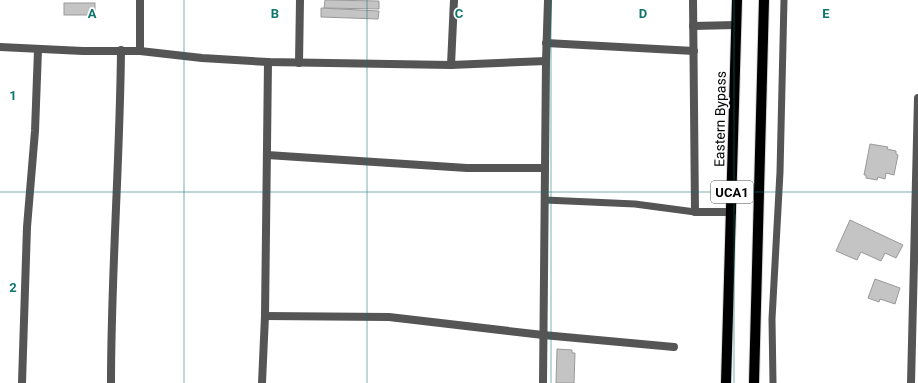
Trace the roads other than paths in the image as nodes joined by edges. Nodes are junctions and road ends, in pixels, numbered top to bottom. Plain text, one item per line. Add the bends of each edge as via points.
1 (140, 0) edge
2 (300, 0) edge
3 (454, 0) edge
4 (548, 0) edge
5 (693, 0) edge
6 (737, 0) edge
7 (764, 0) edge
8 (784, 0) edge
9 (736, 25) junction
10 (693, 26) junction
11 (546, 43) junction
12 (0, 47) edge
13 (38, 50) junction
14 (121, 50) junction
15 (140, 51) junction
16 (694, 51) junction
17 (546, 61) junction
18 (268, 62) junction
19 (299, 63) junction
20 (451, 65) junction
21 (918, 98) edge
22 (267, 155) junction
23 (545, 168) junction
24 (545, 200) junction
25 (696, 212) junction
26 (732, 212) junction
27 (265, 316) junction
28 (543, 335) junction
29 (674, 347) dead end
30 (22, 383) edge
31 (111, 383) edge
32 (262, 383) edge
33 (543, 383) edge
34 (726, 383) edge
35 (754, 383) edge
36 (773, 383) edge
37 (911, 383) edge

1 - 15 street
2 - 19 street
3 - 20 street
4 - 11 street
5 - 10 street
6 - 9 main road, Eastern Bypass / UCA1
7 - 35 main road
8 - 36 lane via 780,172 772,319
9 - 10 street
9 - 26 main road, Eastern Bypass / UCA1
10 - 16 street
11 - 16 street
11 - 17 street
12 - 13 street
13 - 14 street
13 - 30 street via 35,131 26,227
14 - 15 street
14 - 31 street via 111,308
15 - 18 street
16 - 25 street
17 - 20 street
17 - 23 street
18 - 19 street
18 - 22 street
19 - 20 street
21 - 37 street
22 - 23 street via 467,168
22 - 27 street
23 - 24 street
24 - 25 lane via 635,204
24 - 28 street
25 - 26 street
26 - 34 main road, Eastern Bypass / UCA1
27 - 28 street via 389,317
27 - 32 street
28 - 29 street
28 - 33 street

